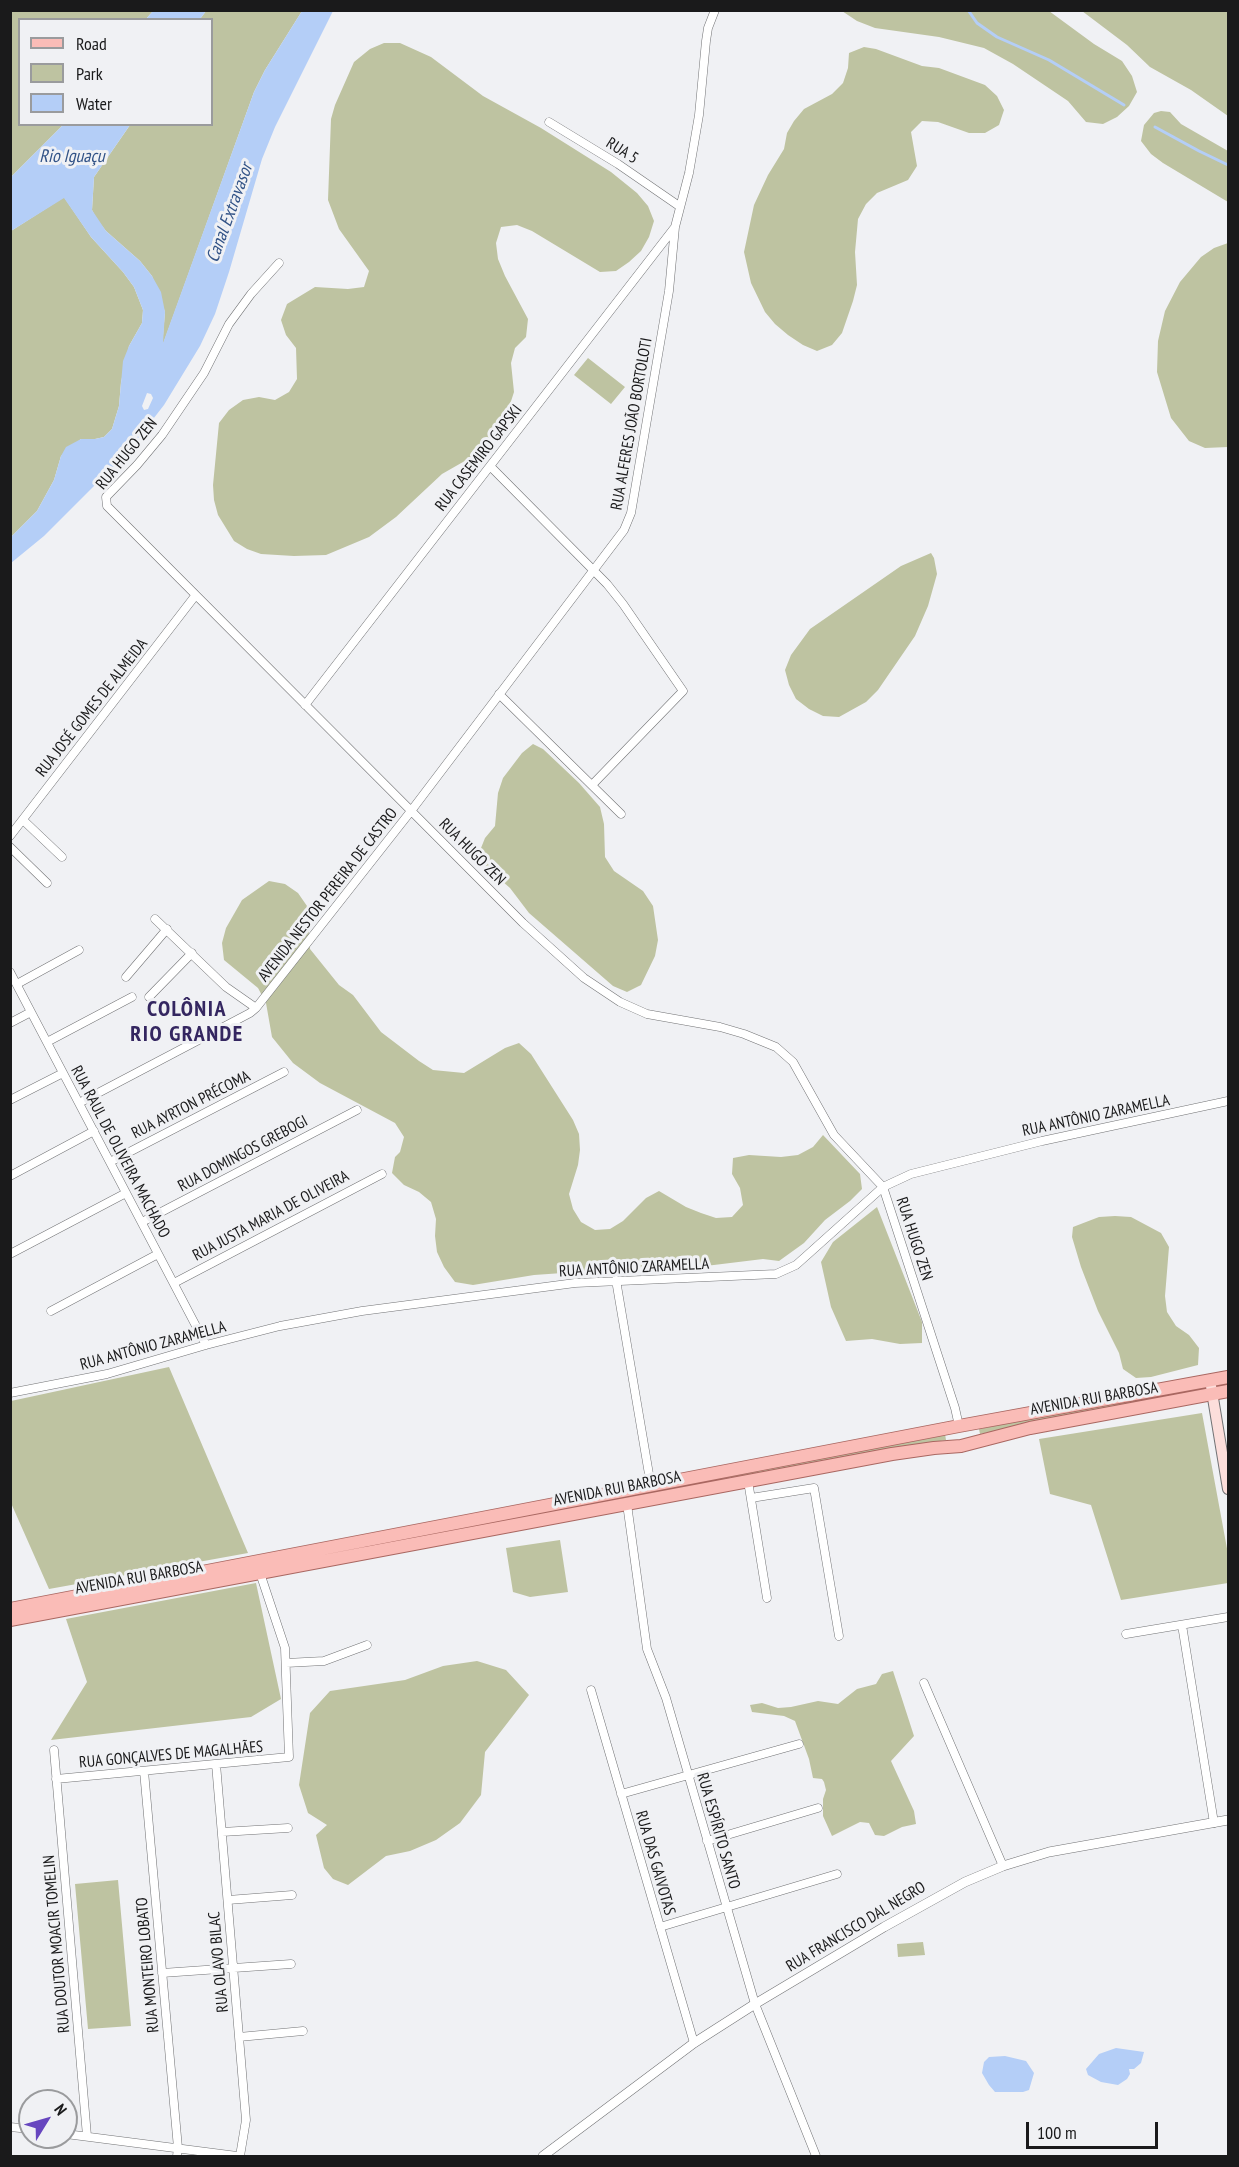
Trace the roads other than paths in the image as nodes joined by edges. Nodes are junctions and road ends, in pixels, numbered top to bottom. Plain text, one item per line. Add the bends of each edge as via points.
1 (715, 10) edge
2 (549, 122) dead end
3 (679, 206) junction
4 (675, 227) junction
5 (279, 263) dead end
6 (490, 466) junction
7 (594, 569) junction
8 (195, 596) junction
9 (499, 694) junction
10 (305, 705) junction
11 (592, 785) junction
12 (411, 811) junction
13 (621, 814) dead end
14 (23, 820) junction
15 (10, 836) edge
16 (10, 847) edge
17 (62, 857) dead end
18 (47, 883) dead end
19 (155, 919) dead end
20 (166, 928) junction
21 (79, 950) dead end
22 (192, 953) junction
23 (10, 972) edge
24 (126, 977) dead end
25 (17, 984) junction
26 (132, 997) dead end
27 (149, 997) dead end
28 (256, 1008) junction
29 (32, 1012) junction
30 (10, 1023) edge
31 (47, 1042) junction
32 (63, 1072) junction
33 (284, 1072) dead end
34 (10, 1100) edge
35 (1228, 1101) edge
36 (79, 1103) junction
37 (357, 1110) dead end
38 (94, 1131) junction
39 (110, 1162) junction
40 (382, 1174) dead end
41 (10, 1176) edge
42 (883, 1187) junction
43 (126, 1193) junction
44 (141, 1222) junction
45 (12, 1253) dead end
46 (158, 1254) junction
47 (616, 1281) junction
48 (174, 1283) junction
49 (51, 1311) dead end
50 (206, 1345) junction
51 (1228, 1377) edge
52 (1210, 1381) junction
53 (1228, 1391) edge
54 (10, 1393) edge
55 (1212, 1394) junction
56 (961, 1426) junction
57 (964, 1446) junction
58 (748, 1481) junction
59 (651, 1486) junction
60 (1228, 1489) edge
61 (751, 1498) junction
62 (627, 1504) junction
63 (260, 1573) junction
64 (767, 1598) dead end
65 (10, 1609) edge
66 (1228, 1617) edge
67 (10, 1620) edge
68 (1182, 1625) junction
69 (1126, 1634) dead end
70 (839, 1636) dead end
71 (367, 1645) dead end
72 (286, 1663) junction
73 (924, 1683) dead end
74 (591, 1690) dead end
75 (799, 1744) dead end
76 (54, 1750) dead end
77 (216, 1764) junction
78 (144, 1771) junction
79 (688, 1775) junction
80 (56, 1779) junction
81 (621, 1794) junction
82 (818, 1808) dead end
83 (1228, 1820) edge
84 (1214, 1823) junction
85 (288, 1828) dead end
86 (222, 1832) junction
87 (707, 1841) junction
88 (1003, 1866) junction
89 (837, 1874) dead end
90 (292, 1895) dead end
91 (228, 1900) junction
92 (726, 1907) junction
93 (660, 1927) junction
94 (291, 1964) dead end
95 (234, 1968) junction
96 (162, 1973) junction
97 (755, 2004) junction
98 (303, 2031) dead end
99 (239, 2037) junction
100 (694, 2043) junction
101 (78, 2135) edge
102 (87, 2136) junction
103 (177, 2152) edge
104 (238, 2157) edge
105 (543, 2157) edge
106 (816, 2157) edge

1 - 3 street, RUA ALFERES JOÃO BORTOLOTI via 708,28 689,173
2 - 3 street, RUA 5
3 - 4 street, RUA ALFERES JOÃO BORTOLOTI
4 - 6 street, RUA CASEMIRO GAPSKI
4 - 7 street, RUA ALFERES JOÃO BORTOLOTI via 669,291 631,513 624,530
5 - 8 street, RUA HUGO ZEN via 230,324 204,373 162,435 106,497 107,506
6 - 7 street
6 - 10 street, RUA CASEMIRO GAPSKI
7 - 9 street, RUA ALFERES JOÃO BORTOLOTI
7 - 11 street via 624,604 683,691
8 - 10 street, RUA HUGO ZEN
8 - 14 street, RUA JOSÉ GOMES DE ALMEIDA
9 - 11 street
9 - 12 street, RUA ALFERES JOÃO BORTOLOTI
10 - 12 street, RUA HUGO ZEN
11 - 13 street
12 - 28 street, AVENIDA NESTOR PEREIRA DE CASTRO
12 - 42 street, RUA HUGO ZEN via 546,945 602,992 647,1014 731,1030 761,1040 786,1055 834,1135
14 - 15 street, RUA JOSÉ GOMES DE ALMEIDA
14 - 17 street
16 - 18 street
19 - 20 street
20 - 22 street
20 - 24 street
21 - 25 street
22 - 27 street
22 - 28 street via 235,995
23 - 25 street, RUA RAUL DE OLIVEIRA MACHADO
25 - 29 street, RUA RAUL DE OLIVEIRA MACHADO
26 - 31 street
28 - 36 street, AVENIDA NESTOR PEREIRA DE CASTRO
29 - 30 street
29 - 31 street, RUA RAUL DE OLIVEIRA MACHADO
31 - 32 street, RUA RAUL DE OLIVEIRA MACHADO
32 - 34 street
32 - 36 street, RUA RAUL DE OLIVEIRA MACHADO
33 - 39 street, RUA AYRTON PRÉCOMA
35 - 42 street, RUA ANTÔNIO ZARAMELLA via 990,1154 911,1174
36 - 38 street, RUA RAUL DE OLIVEIRA MACHADO
37 - 44 street, RUA DOMINGOS GREBOGI
38 - 39 street, RUA RAUL DE OLIVEIRA MACHADO
38 - 41 street
39 - 43 street, RUA RAUL DE OLIVEIRA MACHADO
40 - 48 street, RUA JUSTA MARIA DE OLIVEIRA
42 - 47 street, RUA ANTÔNIO ZARAMELLA via 796,1265 776,1274
42 - 56 street, RUA HUGO ZEN
43 - 44 street, RUA RAUL DE OLIVEIRA MACHADO
43 - 45 street
44 - 46 street, RUA RAUL DE OLIVEIRA MACHADO
46 - 48 street, RUA RAUL DE OLIVEIRA MACHADO
46 - 49 street
47 - 50 street, RUA ANTÔNIO ZARAMELLA via 362,1311
47 - 59 street
48 - 50 street, RUA RAUL DE OLIVEIRA MACHADO
50 - 54 street, RUA ANTÔNIO ZARAMELLA via 107,1374
51 - 52 main road, AVENIDA RUI BARBOSA
52 - 55 main road
52 - 56 main road, AVENIDA RUI BARBOSA
53 - 55 main road, AVENIDA RUI BARBOSA
55 - 57 main road, AVENIDA RUI BARBOSA via 1030,1428
55 - 60 main road
56 - 57 main road via 970,1429 973,1436
56 - 59 main road, AVENIDA RUI BARBOSA
57 - 58 main road, AVENIDA RUI BARBOSA via 917,1450
58 - 61 street
58 - 62 main road, AVENIDA RUI BARBOSA
59 - 65 main road, AVENIDA RUI BARBOSA
61 - 64 street
61 - 70 street via 814,1488
62 - 63 main road, AVENIDA RUI BARBOSA
62 - 79 street, RUA ESPÍRITO SANTO via 645,1639
63 - 67 main road, AVENIDA RUI BARBOSA
63 - 72 street via 282,1635
66 - 68 street
68 - 69 street
68 - 84 street
71 - 72 street via 324,1661
72 - 77 street, RUA GONÇALVES DE MAGALHÃES via 289,1757
73 - 88 street
74 - 81 street, RUA DAS GAIVOTAS
75 - 79 street
76 - 80 street, RUA DOUTOR MOACIR TOMELIN
77 - 78 street, RUA GONÇALVES DE MAGALHÃES
77 - 86 street, RUA OLAVO BILAC
78 - 80 street, RUA GONÇALVES DE MAGALHÃES
78 - 96 street, RUA MONTEIRO LOBATO
79 - 81 street
79 - 87 street, RUA ESPÍRITO SANTO
80 - 102 street, RUA DOUTOR MOACIR TOMELIN
81 - 93 street, RUA DAS GAIVOTAS
82 - 87 street
83 - 84 street, RUA FRANCISCO DAL NEGRO
84 - 88 street, RUA FRANCISCO DAL NEGRO via 1050,1852
85 - 86 street
86 - 91 street, RUA OLAVO BILAC
87 - 92 street, RUA ESPÍRITO SANTO
88 - 97 street, RUA FRANCISCO DAL NEGRO via 936,1896
89 - 92 street
90 - 91 street
91 - 95 street, RUA OLAVO BILAC
92 - 93 street
92 - 97 street, RUA ESPÍRITO SANTO
93 - 100 street, RUA DAS GAIVOTAS
94 - 95 street
95 - 96 street
95 - 99 street, RUA OLAVO BILAC
96 - 103 street, RUA MONTEIRO LOBATO
97 - 100 street, RUA FRANCISCO DAL NEGRO
97 - 106 street, RUA ESPÍRITO SANTO
98 - 99 street
99 - 104 street, RUA OLAVO BILAC via 246,2120
100 - 105 street, RUA FRANCISCO DAL NEGRO
101 - 102 street
102 - 103 street
103 - 104 street

